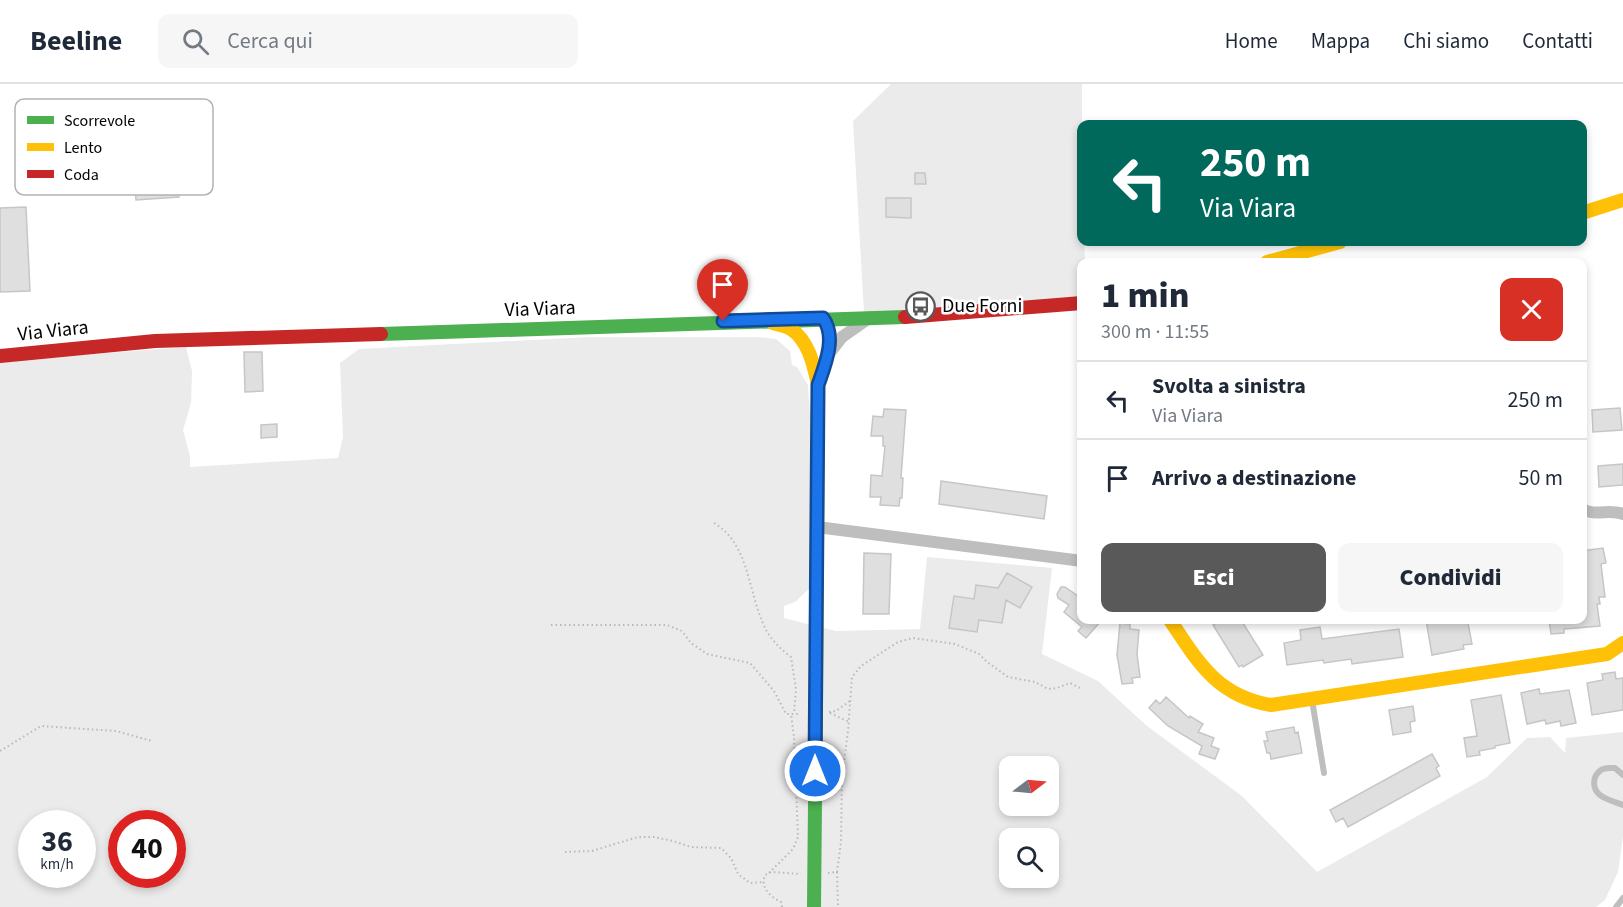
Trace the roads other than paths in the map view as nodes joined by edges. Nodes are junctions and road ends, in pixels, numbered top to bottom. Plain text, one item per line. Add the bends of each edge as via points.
1 (1623, 200) edge
2 (1587, 211) edge
3 (1325, 246) edge
4 (1282, 258) edge
5 (1077, 303) edge
6 (871, 317) junction
7 (818, 319) junction
8 (765, 320) junction
9 (804, 343) junction
10 (828, 355) junction
11 (0, 356) edge
12 (818, 385) junction
13 (1587, 512) edge
14 (1623, 514) edge
15 (817, 527) junction
16 (1077, 560) edge
17 (1173, 624) edge
18 (1623, 643) edge
19 (1311, 699) junction
20 (1324, 773) dead end
21 (1623, 776) edge
22 (1623, 805) edge
23 (1623, 898) edge
24 (814, 907) edge
25 (1616, 907) edge

1 - 2 main road
3 - 4 main road
5 - 6 main road, Via Viara
6 - 7 main road, Via Viara
6 - 10 street via 842,337
7 - 8 main road, Via Viara
7 - 9 street
7 - 10 street via 827,324
8 - 9 main road via 791,329
8 - 11 main road, Via Viara via 155,341
9 - 12 main road
10 - 12 street
12 - 15 main road
13 - 14 street
15 - 16 street
15 - 24 main road
17 - 19 main road via 1205,670 1234,695 1271,705
18 - 19 main road via 1607,654
19 - 20 lane
21 - 22 lane via 1615,768 1603,768 1594,782 1600,796
23 - 25 lane

